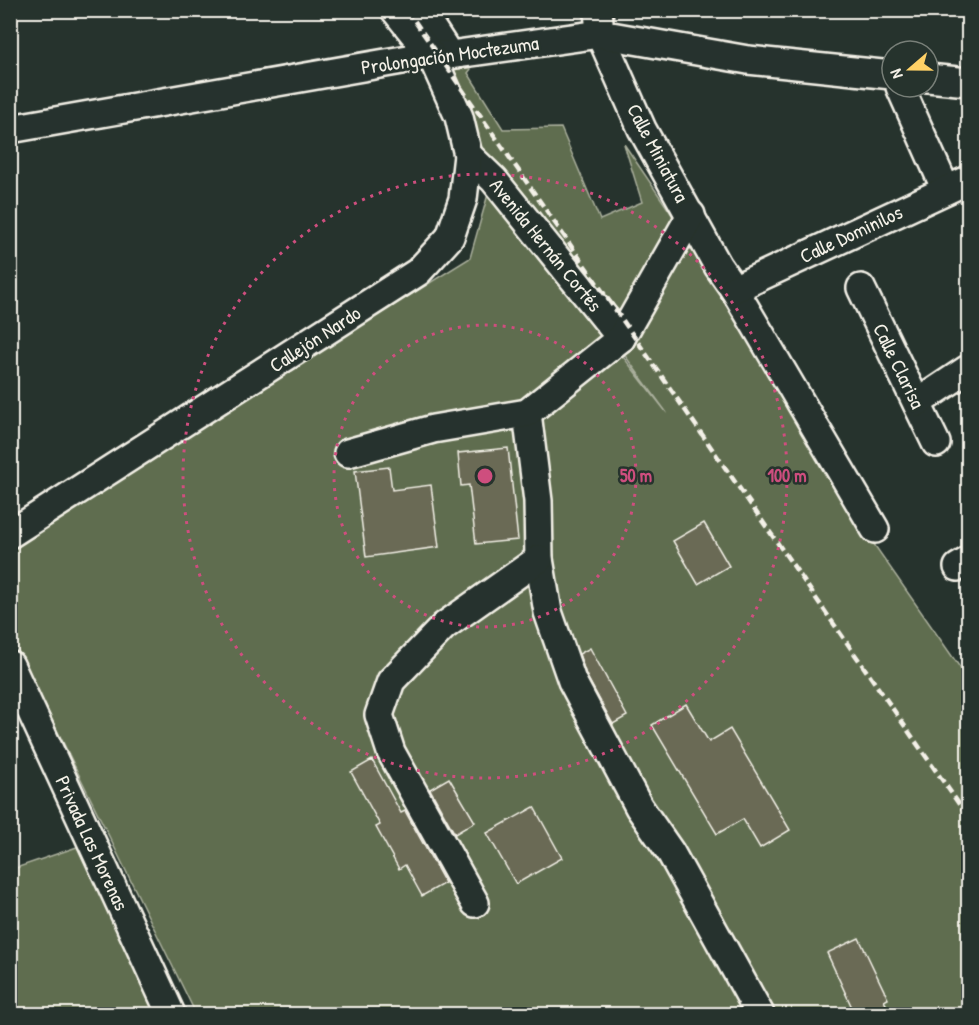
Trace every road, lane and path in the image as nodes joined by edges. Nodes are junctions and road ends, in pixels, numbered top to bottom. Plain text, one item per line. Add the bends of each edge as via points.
1 (395, 10) edge
2 (420, 10) edge
3 (601, 17) edge
4 (440, 55) junction
5 (880, 74) edge
6 (940, 79) edge
7 (969, 82) edge
8 (907, 99) edge
9 (10, 129) edge
10 (468, 155) junction
11 (957, 185) edge
12 (691, 215) junction
13 (861, 288) dead end
14 (734, 289) junction
15 (621, 338) junction
16 (969, 369) edge
17 (917, 403) junction
18 (527, 414) junction
19 (936, 443) dead end
20 (348, 453) dead end
21 (875, 529) dead end
22 (10, 534) edge
23 (539, 559) junction
24 (12, 669) edge
25 (475, 903) dead end
26 (171, 1014) edge
27 (760, 1014) edge

1 - 4 street
2 - 4 street
3 - 4 street, Prolongación Moctezuma
3 - 5 street, Prolongación Moctezuma via 748,60
3 - 12 street, Calle Miniatura via 642,129
4 - 9 street, Prolongación Moctezuma
4 - 10 street, Callejón Nardo
6 - 7 street
8 - 11 street
10 - 15 street, Avenida Hernán Cortés via 494,180
10 - 22 street, Callejón Nardo via 463,199 450,237 418,272
11 - 14 street, Calle Dominilos
12 - 14 street, Calle Miniatura
12 - 15 street
13 - 17 street, Calle Clarisa
14 - 21 street, Calle Miniatura
15 - 18 street
16 - 17 street
17 - 19 street, Calle Clarisa
18 - 20 street via 433,429
18 - 23 street via 538,501
23 - 25 street via 444,626 391,681 379,715 390,752
23 - 27 street via 548,612 572,681 639,807 671,853
24 - 26 street, Privada Las Morenas

